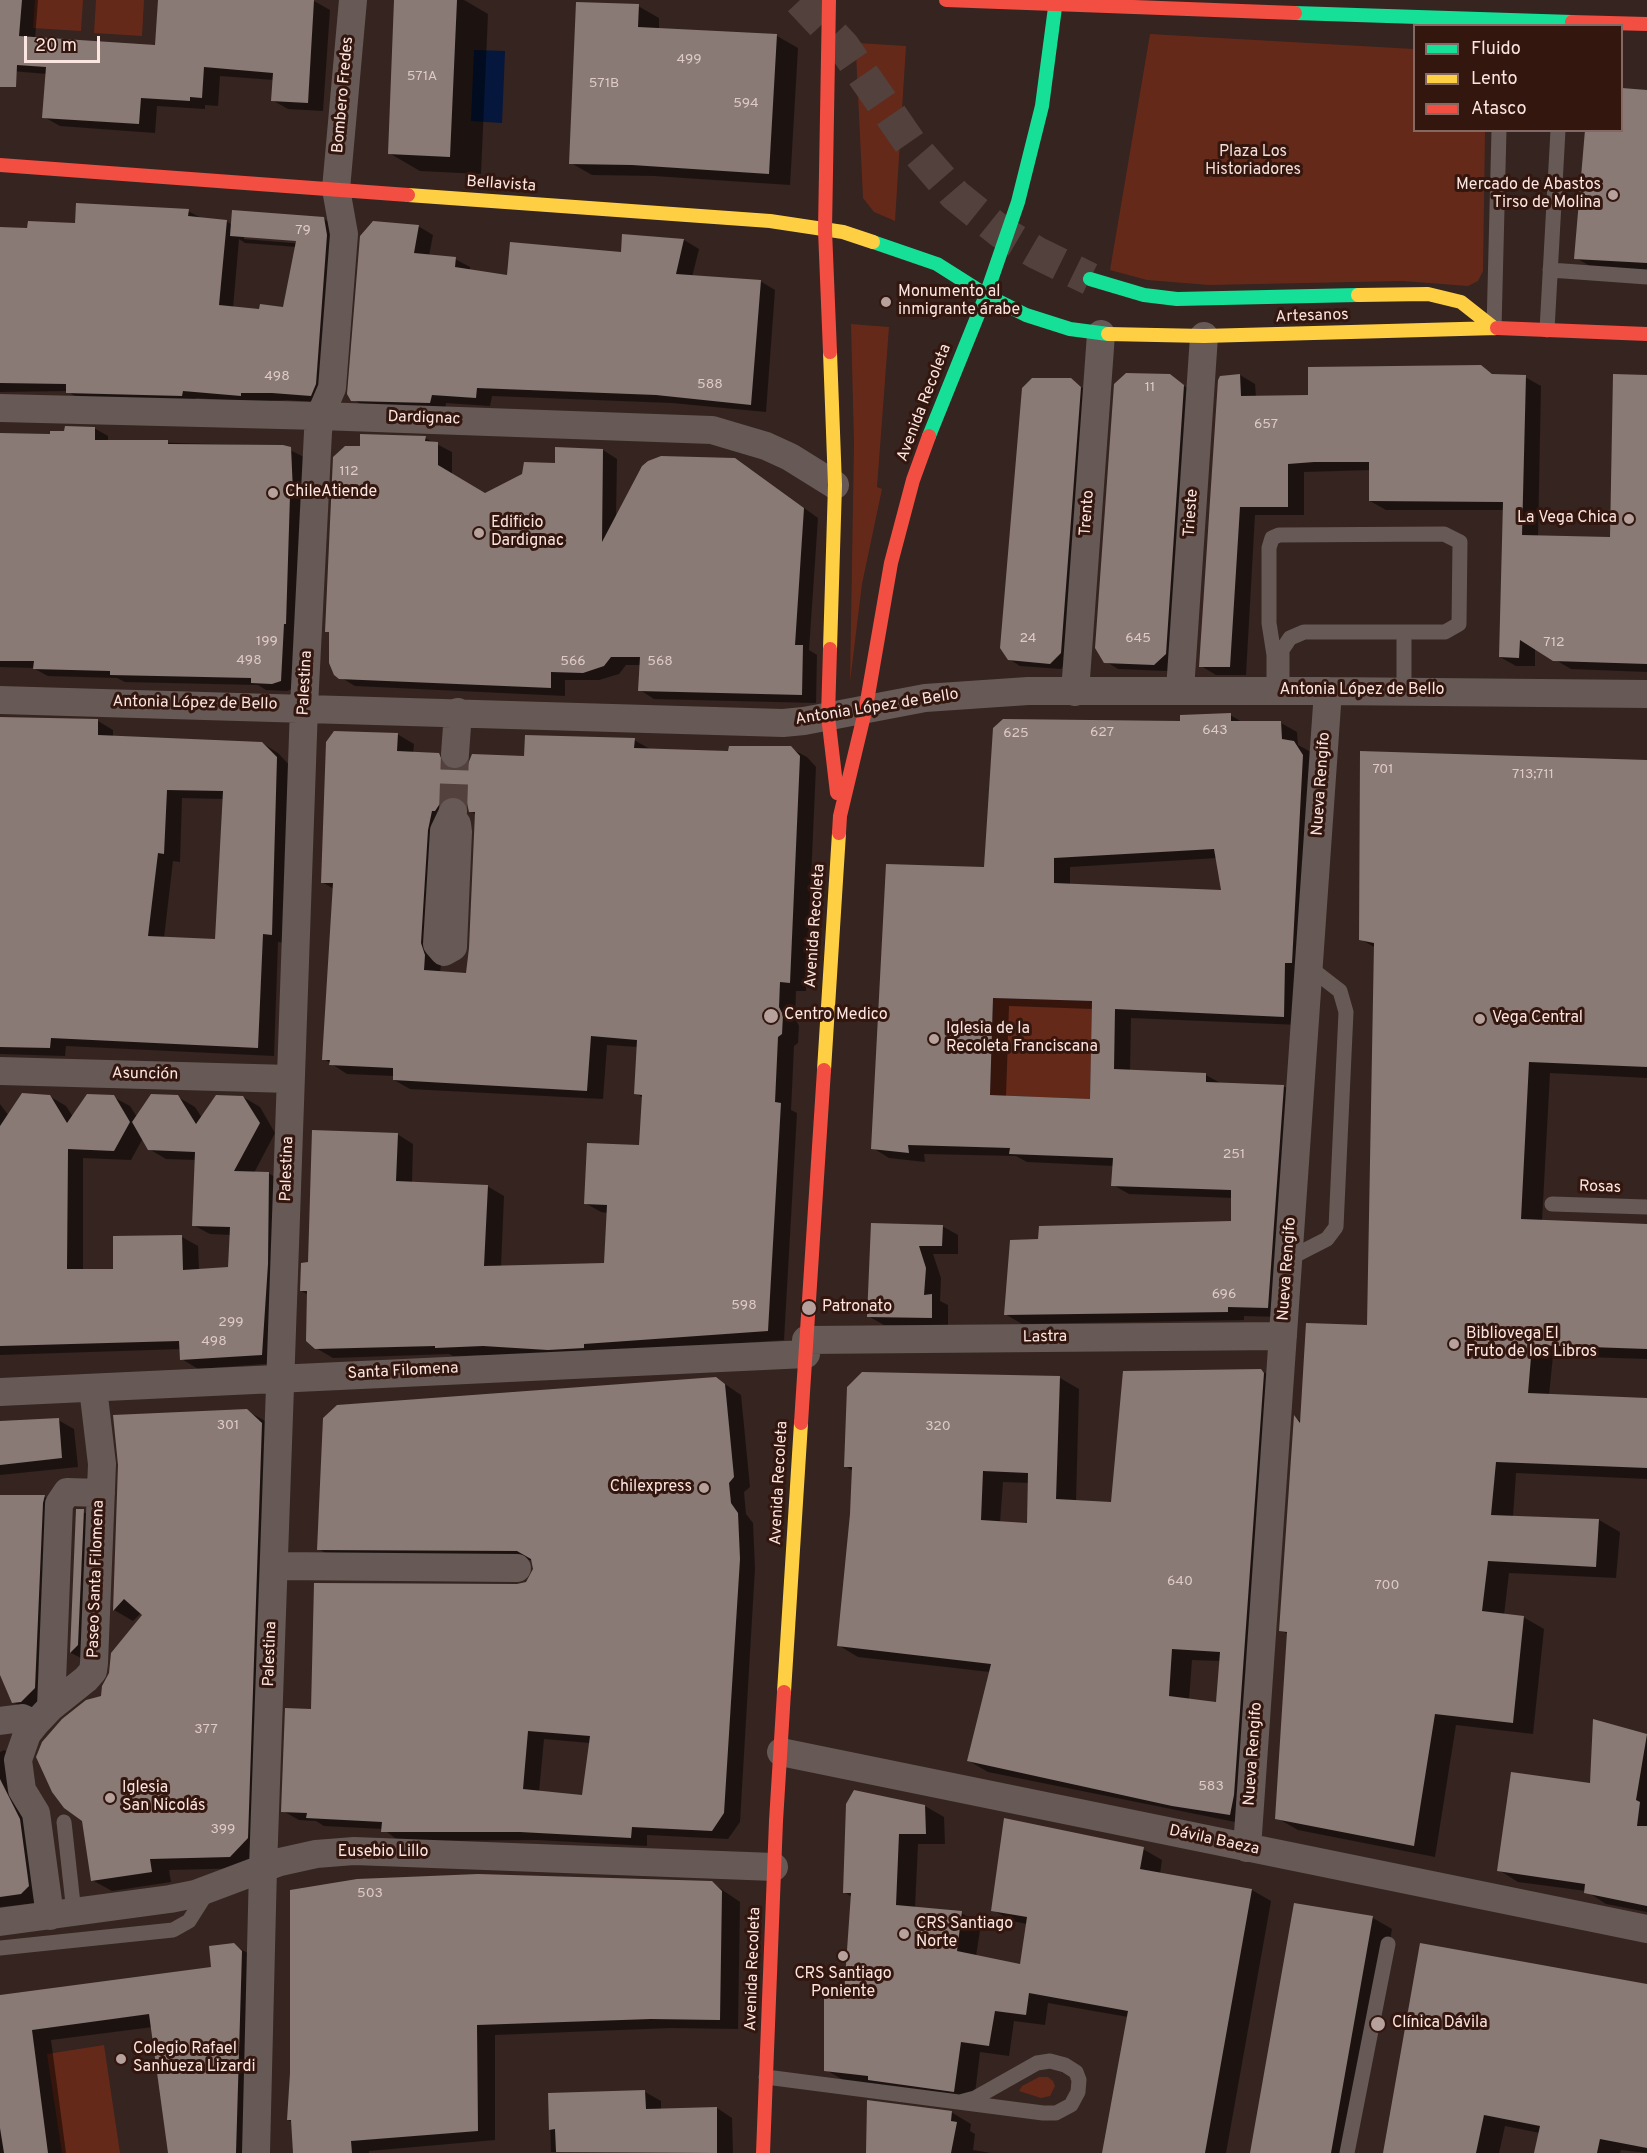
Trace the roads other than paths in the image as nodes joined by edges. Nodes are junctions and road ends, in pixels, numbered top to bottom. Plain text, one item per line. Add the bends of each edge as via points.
1 (353, 0) edge
2 (829, 0) edge
3 (946, 0) edge
4 (1056, 3) edge
5 (1445, 17) junction
6 (1565, 23) edge
7 (1463, 24) edge
8 (1647, 24) edge
9 (1499, 132) edge
10 (1558, 132) edge
11 (0, 165) edge
12 (336, 189) junction
13 (825, 230) junction
14 (1550, 270) junction
15 (1647, 277) edge
16 (1090, 279) tunnel mouth
17 (986, 295) junction
18 (1494, 328) junction
19 (1546, 330) junction
20 (1101, 334) junction
21 (1647, 334) edge
22 (1204, 336) junction
23 (0, 408) edge
24 (320, 416) junction
25 (835, 485) junction
26 (1404, 632) junction
27 (1272, 635) junction
28 (1290, 638) junction
29 (1180, 690) junction
30 (1278, 691) junction
31 (1328, 691) junction
32 (1404, 691) junction
33 (1075, 692) junction
34 (1647, 694) edge
35 (0, 700) edge
36 (304, 707) junction
37 (866, 708) junction
38 (458, 712) junction
39 (828, 716) junction
40 (455, 754) tunnel mouth
41 (840, 816) junction
42 (1309, 966) junction
43 (0, 1071) edge
44 (291, 1079) junction
45 (1552, 1204) dead end
46 (1647, 1207) edge
47 (1288, 1259) junction
48 (1283, 1336) junction
49 (806, 1347) junction
50 (281, 1378) junction
51 (93, 1388) junction
52 (0, 1392) edge
53 (101, 1493) junction
54 (275, 1566) junction
55 (517, 1568) dead end
56 (43, 1715) junction
57 (0, 1721) edge
58 (781, 1752) junction
59 (9, 1775) edge
60 (64, 1822) dead end
61 (1247, 1848) junction
62 (774, 1867) junction
63 (263, 1868) junction
64 (210, 1888) junction
65 (62, 1914) junction
66 (0, 1922) edge
67 (1647, 1929) edge
68 (1388, 1944) dead end
69 (0, 1948) edge
70 (766, 2077) junction
71 (960, 2102) junction
72 (256, 2153) edge
73 (763, 2153) edge
74 (1347, 2153) edge

1 - 12 street, Bombero Fredes
2 - 13 main road, Avenida Recoleta
3 - 4 main road
4 - 5 main road
4 - 17 main road, Avenida Recoleta via 1031,154
5 - 6 main road
5 - 7 lane
6 - 8 main road
9 - 18 lane
10 - 14 lane
11 - 12 main road, Bellavista
12 - 13 main road, Bellavista via 770,221
12 - 24 street, Palestina via 344,234 332,388
13 - 17 main road, Bellavista via 858,236 937,264
13 - 25 main road, Avenida Recoleta
14 - 15 lane
14 - 19 lane
16 - 18 main road via 1126,291 1177,299 1428,294 1461,302
17 - 20 main road, Artesanos via 1041,321
17 - 37 main road, Avenida Recoleta via 913,480 881,608
18 - 19 main road, Artesanos
18 - 22 main road, Artesanos
19 - 21 main road, Artesanos
20 - 22 main road, Artesanos
20 - 33 street, Trento
22 - 29 street, Trieste
23 - 24 street, Dardignac
24 - 25 street, Dardignac via 712,430 766,446
24 - 36 street, Palestina
25 - 39 main road, Avenida Recoleta
26 - 27 lane via 1445,632 1459,624 1461,548 1452,536 1272,538
26 - 28 lane via 1304,632
26 - 32 lane
27 - 28 lane
27 - 30 lane
28 - 30 lane via 1282,650
29 - 30 street, Antonia López de Bello
29 - 33 street, Antonia López de Bello
30 - 31 street, Antonia López de Bello
31 - 32 street, Antonia López de Bello
31 - 42 street, Nueva Rengifo
32 - 34 street, Antonia López de Bello
33 - 37 street, Antonia López de Bello via 981,693
35 - 36 street, Antonia López de Bello
36 - 38 street, Antonia López de Bello
36 - 44 street, Palestina
37 - 39 street, Antonia López de Bello
37 - 41 main road, Avenida Recoleta
38 - 39 street, Antonia López de Bello via 783,723
38 - 40 street
39 - 41 main road, Avenida Recoleta
41 - 49 main road, Avenida Recoleta
42 - 47 street, Nueva Rengifo
42 - 47 lane via 1340,991 1346,1012 1336,1227 1327,1239
43 - 44 street, Asunción
44 - 50 street, Palestina
45 - 46 lane, Rosas
47 - 48 street, Nueva Rengifo
48 - 49 street, Lastra
48 - 61 street, Nueva Rengifo
49 - 50 street, Santa Filomena
49 - 58 main road, Avenida Recoleta
50 - 51 street, Santa Filomena
50 - 54 street, Palestina
51 - 52 street, Santa Filomena
51 - 53 street, Paseo Santa Filomena via 102,1464
53 - 56 street, Paseo Santa Filomena via 93,1671
53 - 56 street via 67,1492 59,1504
54 - 55 street
54 - 63 street, Palestina
56 - 57 street
56 - 59 street, Paseo Santa Filomena
58 - 61 street, Dávila Baeza
58 - 62 main road, Avenida Recoleta
59 - 65 street, Paseo Santa Filomena via 36,1813
60 - 65 lane
61 - 67 street, Dávila Baeza
62 - 63 street, Eusebio Lillo via 380,1850 316,1854
62 - 70 main road, Avenida Recoleta
63 - 64 street, Eusebio Lillo
63 - 72 street, Palestina
64 - 65 street, Eusebio Lillo via 170,1899
64 - 69 lane via 189,1921 173,1930
65 - 66 street, Eusebio Lillo
68 - 74 lane
70 - 71 lane
70 - 73 main road, Avenida Recoleta
71 - 71 lane via 1056,2113 1071,2105 1079,2080 1076,2072 1065,2065 1037,2063 975,2098

